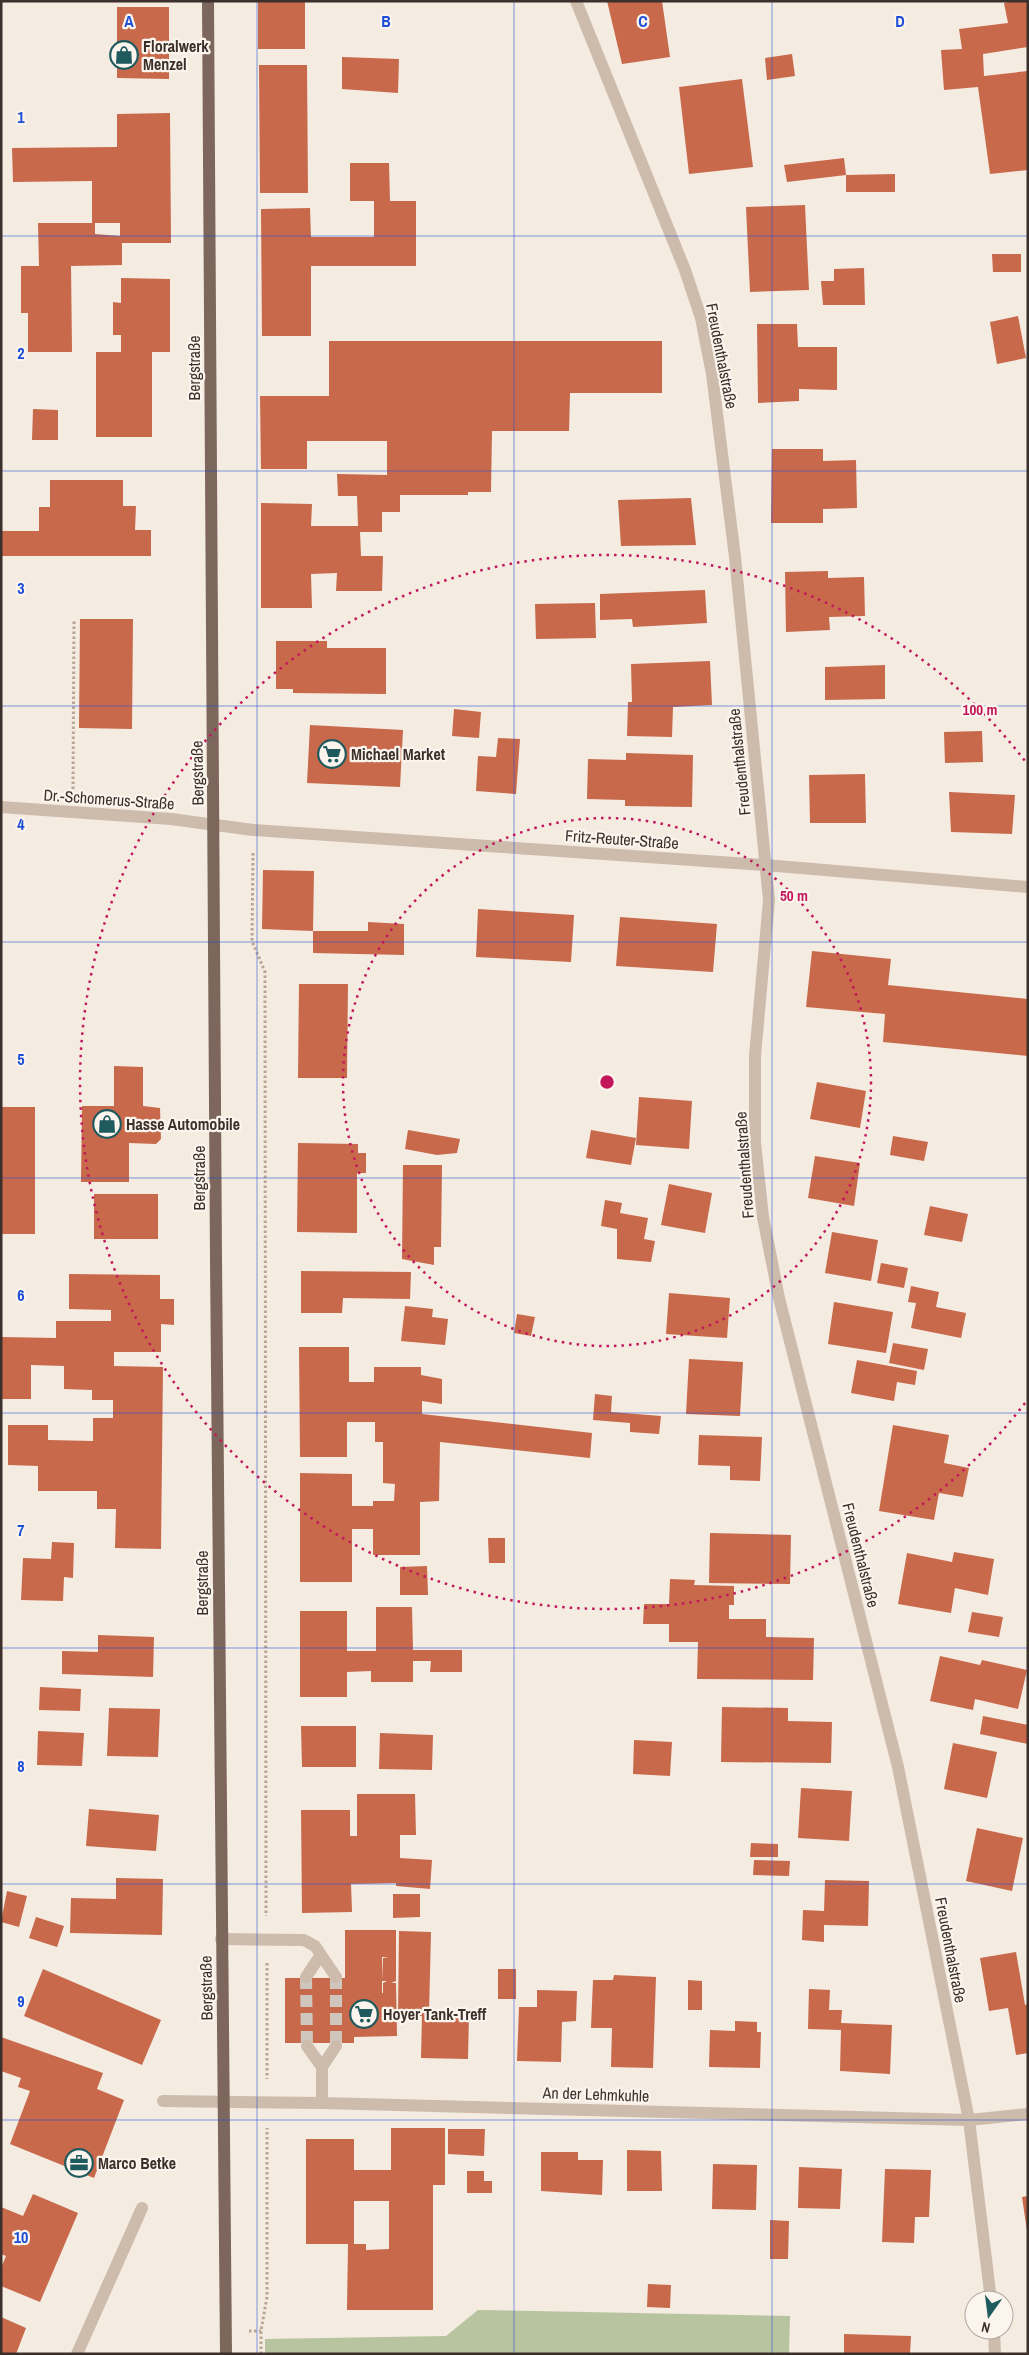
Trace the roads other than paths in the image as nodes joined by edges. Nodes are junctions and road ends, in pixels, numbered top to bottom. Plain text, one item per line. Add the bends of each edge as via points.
1 (208, 1) edge
2 (576, 1) edge
3 (1, 807) edge
4 (214, 825) junction
5 (765, 865) junction
6 (1028, 887) edge
7 (221, 1940) junction
8 (320, 1956) junction
9 (336, 1976) tunnel mouth
10 (306, 1977) tunnel mouth
11 (307, 2046) tunnel mouth
12 (336, 2046) tunnel mouth
13 (322, 2068) junction
14 (163, 2101) dead end
15 (223, 2102) junction
16 (322, 2103) junction
17 (1028, 2114) edge
18 (969, 2120) junction
19 (142, 2208) dead end
20 (990, 2290) edge
21 (994, 2340) edge
22 (77, 2354) edge
23 (226, 2354) edge
24 (995, 2354) edge

1 - 4 main road, Bergstraße
2 - 5 street, Freudenthalstraße via 685,270 701,318 712,374 735,557
3 - 4 street, Dr.-Schomerus-Straße
4 - 5 street, Fritz-Reuter-Straße
4 - 7 main road, Bergstraße
5 - 6 street, Fritz-Reuter-Straße
5 - 18 street, Freudenthalstraße via 769,900 755,1056 755,1134 763,1217 779,1298 898,1767
7 - 8 street via 304,1940 314,1946
7 - 15 main road, Bergstraße
8 - 9 street
8 - 10 street
11 - 13 street
12 - 13 street
13 - 16 street
14 - 15 street, An der Lehmkuhle
15 - 16 street, An der Lehmkuhle
15 - 23 main road, Bergstraße
16 - 18 street, An der Lehmkuhle
17 - 18 street, An der Lehmkuhle
18 - 20 street, Freudenthalstraße
19 - 22 street
21 - 24 street

